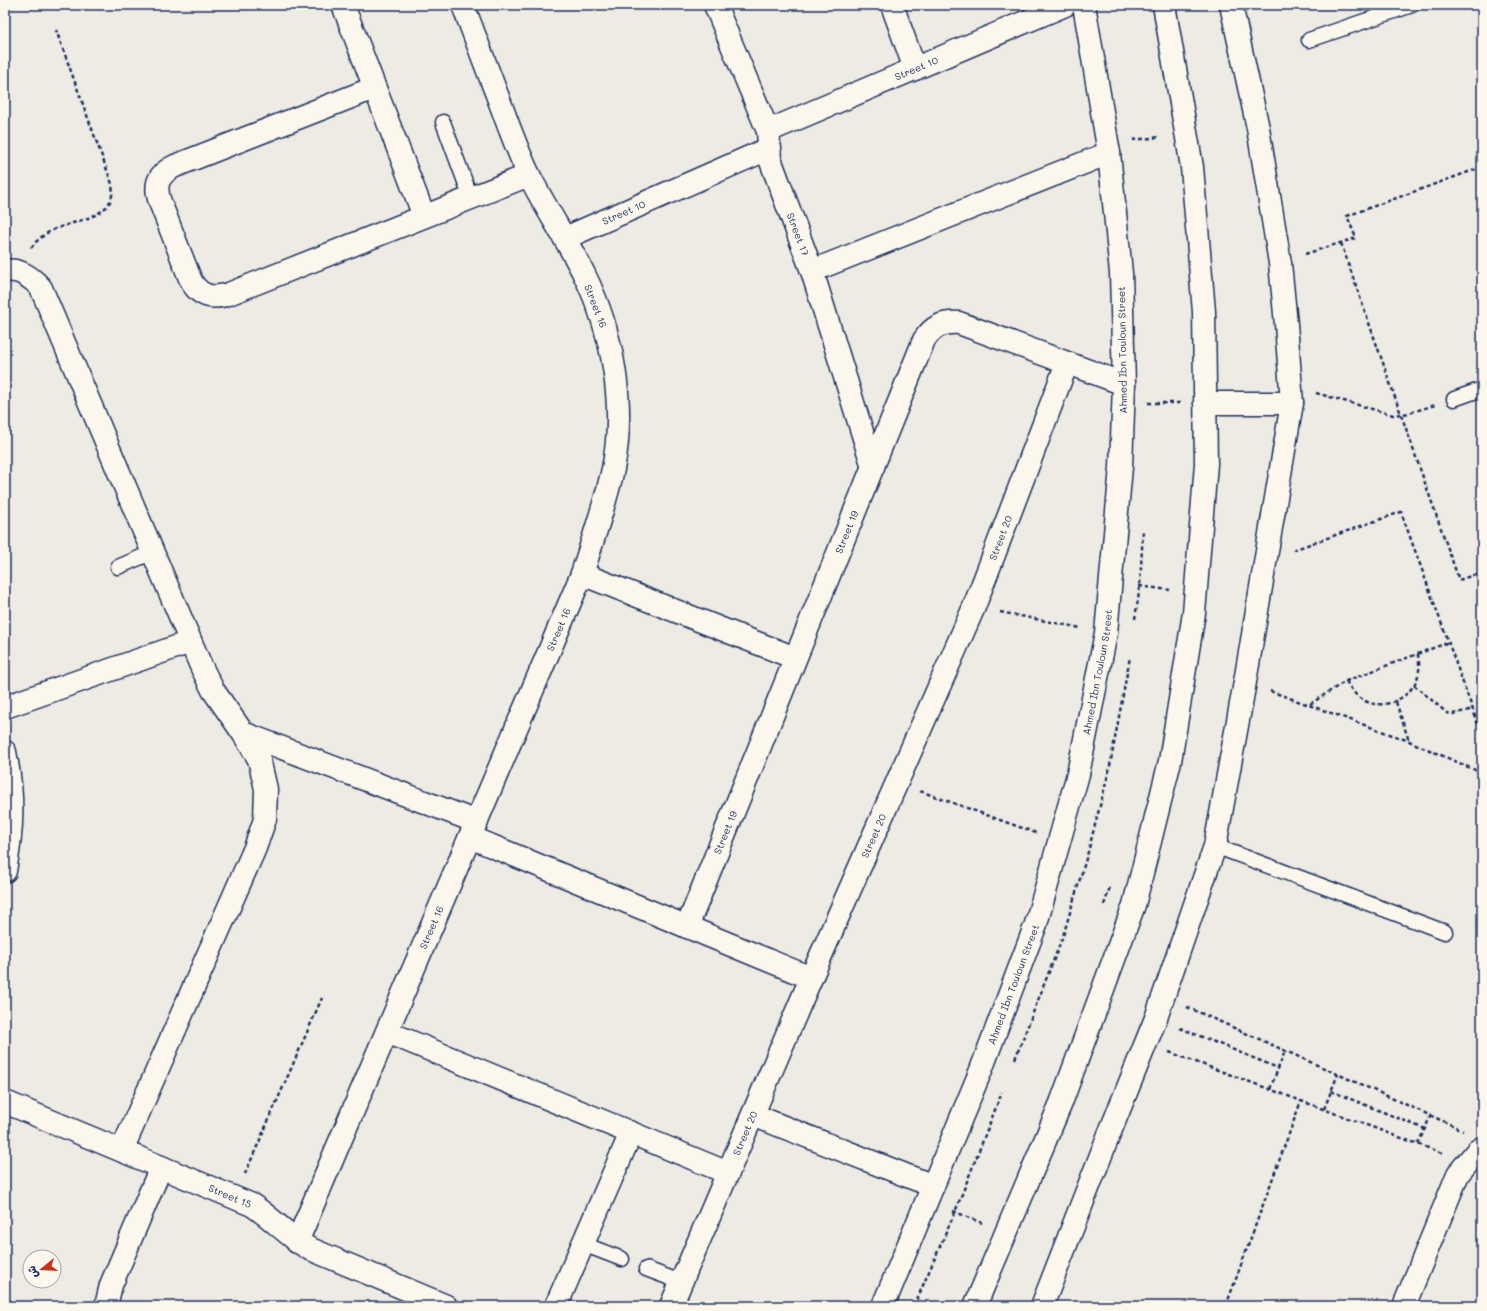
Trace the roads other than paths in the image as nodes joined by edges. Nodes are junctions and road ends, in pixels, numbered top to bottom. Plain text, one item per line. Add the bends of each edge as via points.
1 (343, 5) edge
2 (463, 5) edge
3 (715, 5) edge
4 (892, 5) edge
5 (1064, 5) edge
6 (1084, 5) edge
7 (1164, 5) edge
8 (1231, 5) edge
9 (1412, 5) edge
10 (1309, 40) dead end
11 (915, 69) junction
12 (374, 88) junction
13 (442, 122) dead end
14 (769, 140) junction
15 (1108, 148) junction
16 (529, 175) junction
17 (471, 198) junction
18 (424, 216) junction
19 (565, 238) junction
20 (812, 271) junction
21 (13, 272) edge
22 (1067, 363) junction
23 (1482, 389) edge
24 (1124, 394) junction
25 (1291, 394) junction
26 (1454, 399) road end
27 (1205, 403) junction
28 (873, 467) junction
29 (153, 552) junction
30 (118, 567) dead end
31 (582, 574) junction
32 (190, 642) junction
33 (795, 658) junction
34 (5, 707) edge
35 (243, 733) junction
36 (5, 752) edge
37 (473, 829) junction
38 (1215, 846) junction
39 (5, 871) edge
40 (687, 927) junction
41 (1446, 932) dead end
42 (811, 978) junction
43 (387, 1032) junction
44 (5, 1102) edge
45 (753, 1115) junction
46 (631, 1133) junction
47 (122, 1150) junction
48 (1474, 1155) edge
49 (161, 1167) junction
50 (728, 1173) junction
51 (930, 1193) junction
52 (298, 1242) junction
53 (583, 1244) junction
54 (622, 1259) dead end
55 (646, 1269) dead end
56 (681, 1282) junction
57 (106, 1306) edge
58 (446, 1306) edge
59 (556, 1306) edge
60 (671, 1306) edge
61 (883, 1306) edge
62 (975, 1306) edge
63 (1042, 1306) edge
64 (1404, 1306) edge

1 - 12 street
2 - 16 street, Street 16
3 - 14 street, Street 17
4 - 11 street
5 - 11 street, Street 10
6 - 15 street, Ahmed Ibn Touloun Street
7 - 27 street via 1192,167 1204,312
8 - 25 street via 1258,128 1280,262
9 - 10 lane
11 - 14 street, Street 10
12 - 18 street
12 - 18 street via 166,170 158,185 160,202 193,284 201,294 217,297
13 - 17 lane
14 - 19 street, Street 10
14 - 20 street, Street 17 via 773,165
15 - 20 street
15 - 24 street, Ahmed Ibn Touloun Street via 1121,273
16 - 17 street
16 - 19 street, Street 16
17 - 18 street
19 - 31 street, Street 16 via 600,311 611,349 617,388 617,428 613,467 604,506
20 - 28 street, Street 17
21 - 29 street via 32,278 40,288
22 - 24 street, Street 19
22 - 28 street, Street 19 via 959,323 935,327 924,340
22 - 42 street, Street 20 via 974,607
23 - 26 lane
24 - 51 street, Ahmed Ibn Touloun Street via 1121,467 1106,633 1078,774 1036,924 981,1070
25 - 27 street
25 - 38 street via 1266,559
27 - 62 street via 1206,464 1194,613 1170,761 1134,905 1061,1104
28 - 33 street, Street 19
29 - 30 lane
29 - 32 street
31 - 33 street
31 - 37 street, Street 16
32 - 34 street
32 - 35 street via 213,690
33 - 40 street, Street 19
35 - 37 street
35 - 47 street via 258,759 266,789 265,819 255,848
36 - 39 street via 10,775 12,808 11,841
37 - 40 street
37 - 43 street, Street 16
38 - 41 lane
38 - 63 street via 1156,1018
40 - 42 street
42 - 45 street, Street 20
43 - 46 street
43 - 52 street, Street 16
44 - 47 street, Street 15
45 - 50 street, Street 20
45 - 51 street
46 - 50 street
46 - 53 street
47 - 49 street, Street 15
48 - 64 street via 1458,1174
49 - 52 street, Street 15 via 252,1205
49 - 57 street via 111,1285
50 - 56 street, Street 20
51 - 61 street, Ahmed Ibn Touloun Street
52 - 58 street, Street 15 via 320,1254
53 - 54 lane
53 - 59 street
55 - 56 lane
56 - 60 street, Street 20

